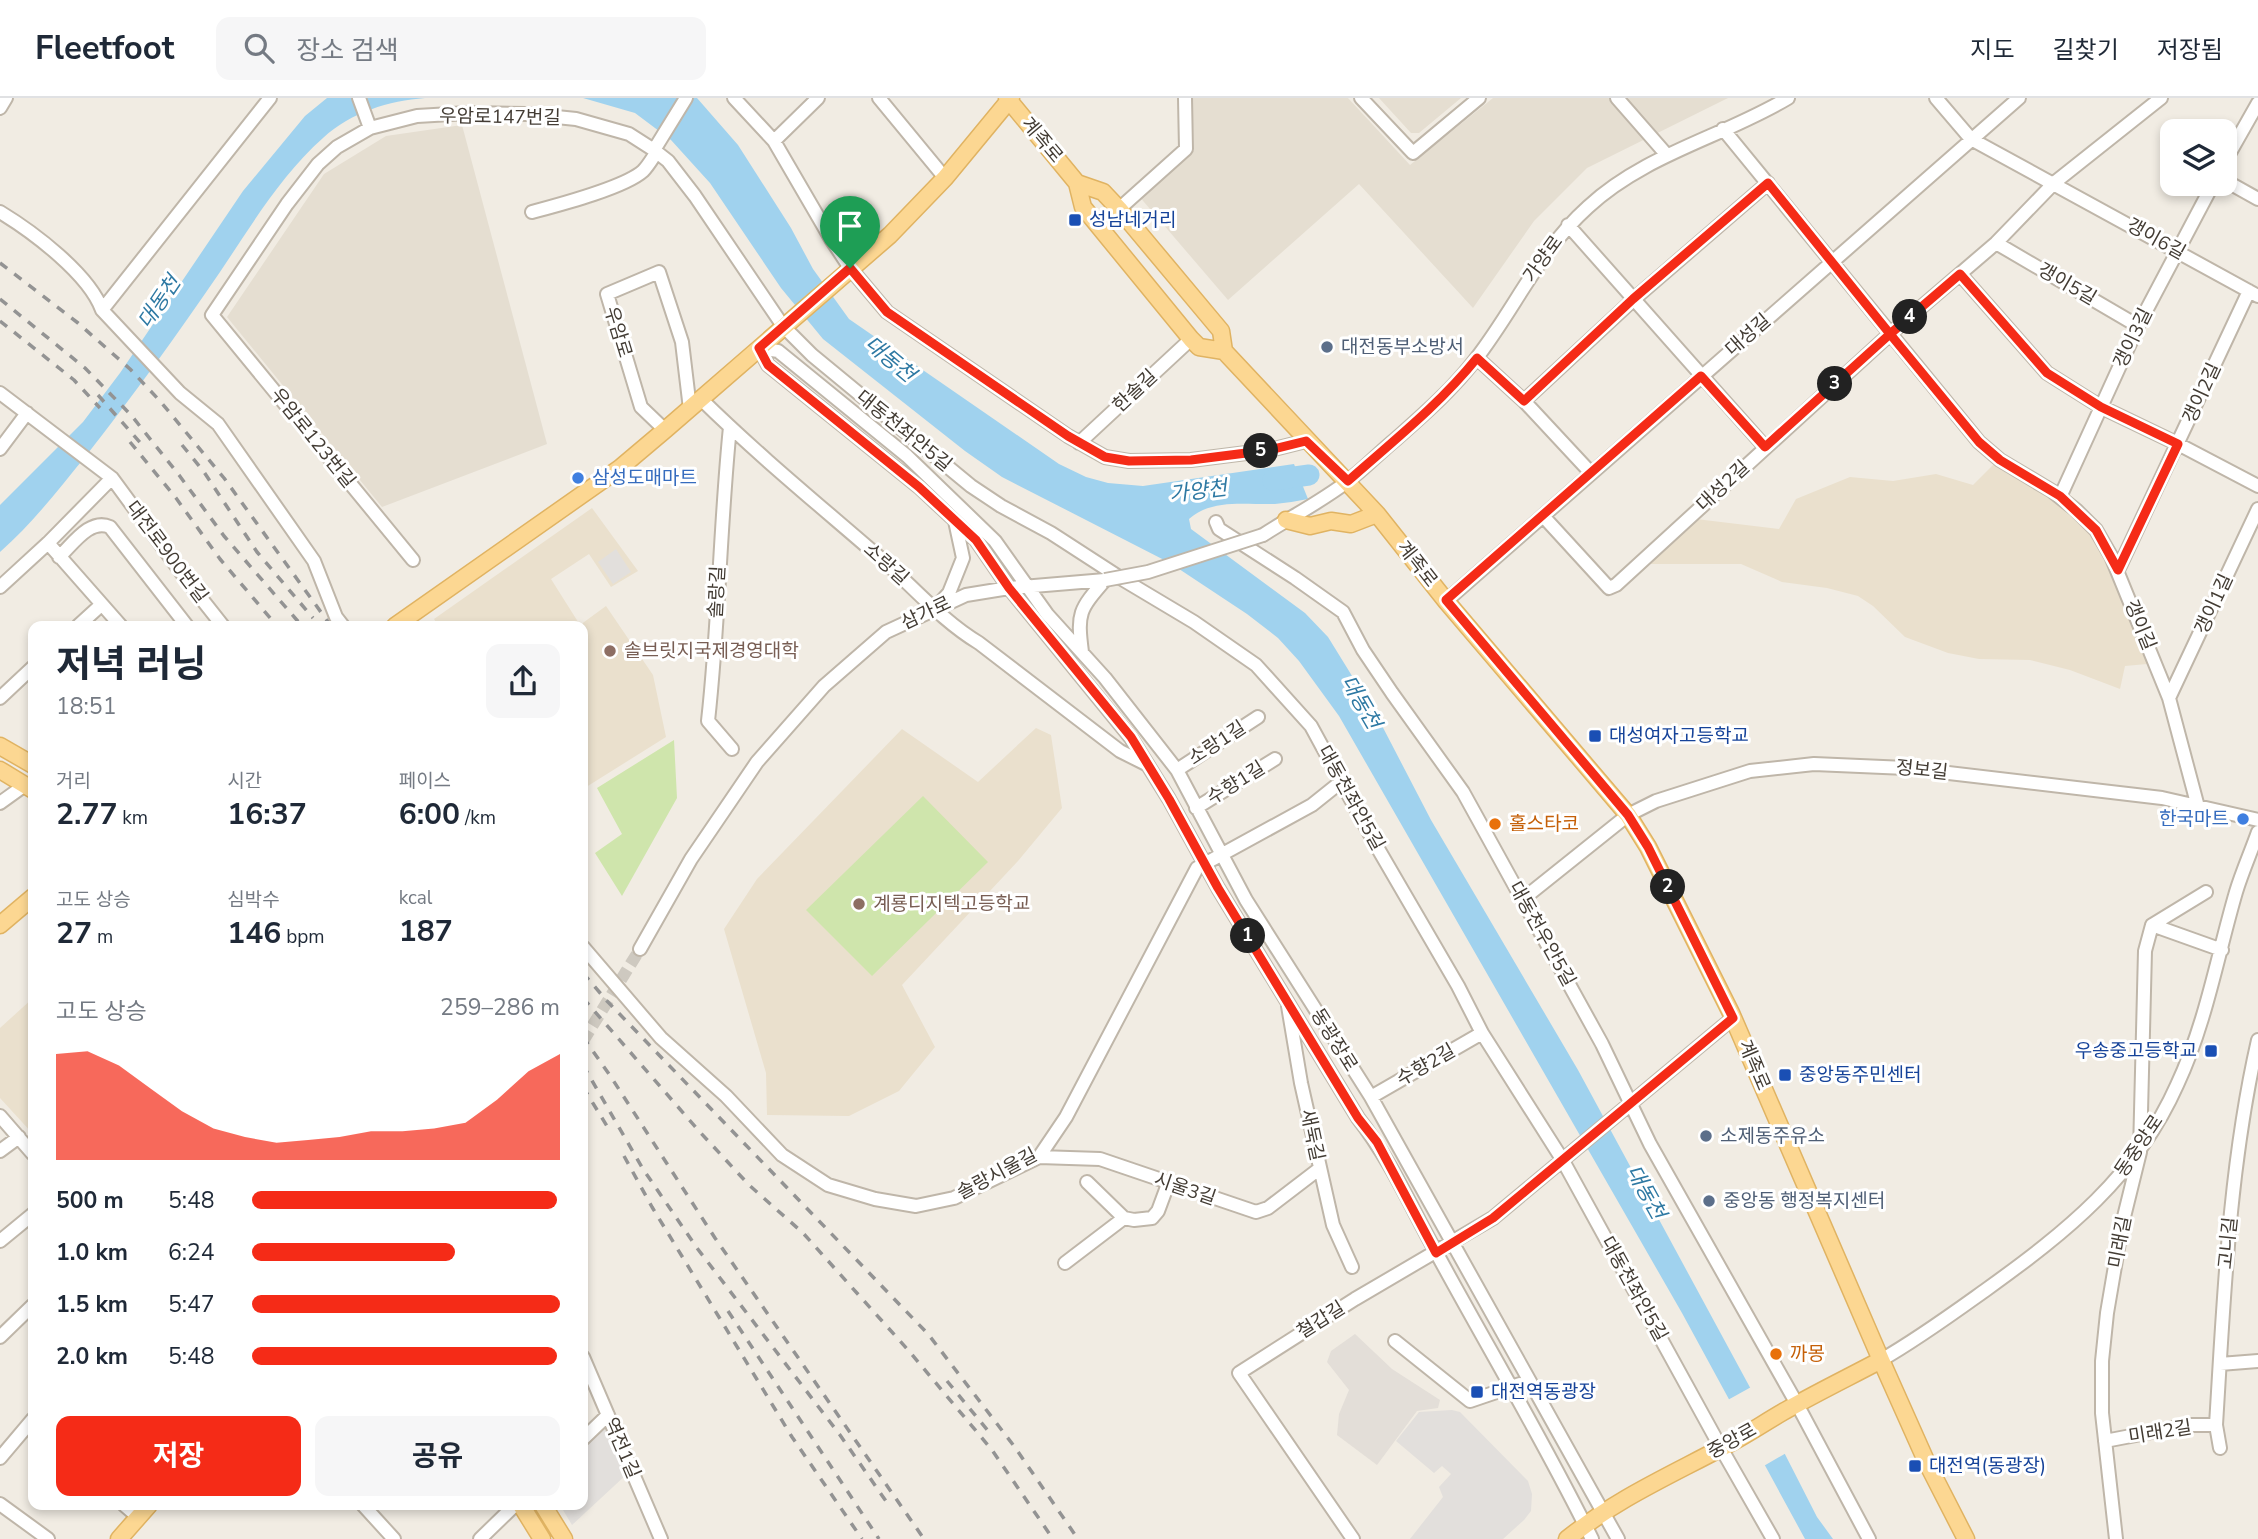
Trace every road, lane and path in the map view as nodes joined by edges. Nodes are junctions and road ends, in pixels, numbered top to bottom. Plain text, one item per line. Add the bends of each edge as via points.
1 (6, 98) edge
2 (359, 98) edge
3 (686, 98) edge
4 (734, 98) edge
5 (818, 98) edge
6 (879, 98) edge
7 (1185, 98) edge
8 (1361, 98) edge
9 (1479, 98) edge
10 (1617, 98) edge
11 (1787, 98) edge
12 (1936, 98) edge
13 (2019, 98) edge
14 (2161, 98) edge
15 (267, 99) edge
16 (1009, 99) edge
17 (2258, 103) edge
18 (0, 108) edge
19 (370, 128) junction
20 (1723, 129) junction
21 (1971, 139) junction
22 (2237, 140) edge
23 (774, 141) junction
24 (655, 150) junction
25 (1666, 154) junction
26 (945, 178) junction
27 (1077, 183) junction
28 (1768, 183) junction
29 (2054, 183) junction
30 (2237, 187) edge
31 (2207, 196) edge
32 (2258, 199) edge
33 (1119, 209) junction
34 (0, 212) edge
35 (532, 212) dead end
36 (1568, 225) junction
37 (1996, 243) junction
38 (2178, 251) junction
39 (1832, 260) junction
40 (850, 268) junction
41 (1960, 274) junction
42 (2253, 293) edge
43 (1633, 299) junction
44 (106, 314) junction
45 (212, 315) joint
46 (783, 326) junction
47 (2138, 326) junction
48 (1890, 334) junction
49 (1191, 339) junction
50 (759, 348) junction
51 (1224, 351) junction
52 (1477, 358) junction
53 (1701, 376) junction
54 (0, 393) edge
55 (1524, 401) junction
56 (696, 404) junction
57 (2101, 407) junction
58 (27, 413) junction
59 (730, 427) junction
60 (665, 430) junction
61 (1306, 441) junction
62 (1079, 443) junction
63 (2178, 444) junction
64 (1765, 447) junction
65 (0, 449) edge
66 (1591, 473) junction
67 (112, 478) junction
68 (1348, 481) junction
69 (2258, 486) edge
70 (2060, 496) junction
71 (2258, 509) edge
72 (1377, 514) junction
73 (1543, 516) junction
74 (955, 520) junction
75 (1286, 520) junction
76 (1216, 522) dead end
77 (48, 543) junction
78 (59, 557) junction
79 (413, 560) dead end
80 (2118, 570) junction
81 (1105, 580) junction
82 (1027, 586) junction
83 (0, 587) edge
84 (1009, 588) junction
85 (1446, 600) junction
86 (101, 605) junction
87 (936, 608) junction
88 (83, 621) edge
89 (116, 621) edge
90 (183, 621) edge
91 (219, 621) edge
92 (340, 621) edge
93 (402, 621) edge
94 (1082, 653) junction
95 (28, 672) edge
96 (0, 698) edge
97 (2169, 698) junction
98 (1258, 717) dead end
99 (0, 746) edge
100 (732, 749) dead end
101 (1275, 759) dead end
102 (28, 762) edge
103 (1148, 765) junction
104 (0, 770) edge
105 (1177, 770) junction
106 (1342, 781) junction
107 (28, 786) edge
108 (28, 788) edge
109 (0, 803) edge
110 (2198, 807) junction
111 (1196, 808) junction
112 (1628, 815) junction
113 (2258, 820) edge
114 (2258, 832) edge
115 (1221, 855) junction
116 (1206, 863) junction
117 (2207, 892) dead end
118 (1523, 899) junction
119 (28, 901) edge
120 (0, 925) edge
121 (2152, 925) junction
122 (640, 948) tunnel mouth
123 (2222, 950) junction
124 (588, 953) edge
125 (1286, 999) junction
126 (1733, 1018) junction
127 (1482, 1033) junction
128 (2258, 1040) edge
129 (1371, 1097) junction
130 (1628, 1106) junction
131 (0, 1116) edge
132 (19, 1137) junction
133 (28, 1148) edge
134 (0, 1151) edge
135 (2140, 1152) junction
136 (1039, 1157) junction
137 (1565, 1157) junction
138 (1319, 1169) junction
139 (1087, 1182) dead end
140 (1168, 1184) junction
141 (28, 1218) edge
142 (1124, 1218) junction
143 (0, 1241) edge
144 (1452, 1243) junction
145 (1436, 1253) junction
146 (1065, 1263) dead end
147 (1352, 1267) dead end
148 (28, 1310) edge
149 (1, 1336) edge
150 (1395, 1341) dead end
151 (1881, 1360) junction
152 (2258, 1361) edge
153 (2220, 1364) junction
154 (588, 1369) edge
155 (1530, 1379) junction
156 (1513, 1388) junction
157 (1794, 1406) junction
158 (608, 1415) junction
159 (28, 1426) edge
160 (2216, 1426) junction
161 (588, 1433) edge
162 (2105, 1441) junction
163 (1724, 1447) junction
164 (2220, 1448) dead end
165 (0, 1458) edge
166 (0, 1504) edge
167 (368, 1510) edge
168 (510, 1510) edge
169 (524, 1510) edge
170 (546, 1510) edge
171 (143, 1511) edge
172 (1603, 1511) junction
173 (1587, 1535) edge
174 (48, 1539) edge
175 (119, 1539) edge
176 (394, 1539) edge
177 (480, 1539) edge
178 (542, 1539) edge
179 (564, 1539) edge
180 (661, 1539) edge
181 (1353, 1539) edge
182 (1567, 1539) edge
183 (1618, 1539) edge
184 (1773, 1539) edge
185 (1869, 1539) edge
186 (1966, 1539) edge
187 (2116, 1539) edge

1 - 18 street
2 - 19 street
3 - 24 street
4 - 23 street
5 - 23 street
6 - 26 street
7 - 33 street via 1186,149
8 - 9 street via 1413,153
10 - 25 street
11 - 20 street, 가양로
12 - 21 street
13 - 21 street, 대성길
14 - 29 street, 대성2길
15 - 44 street
16 - 26 main road
16 - 27 main road, 계족로
17 - 22 street
19 - 24 street, 우암로147번길 via 417,116 527,114 576,119 629,134
19 - 45 street, 우암로147번길 via 318,164
20 - 25 street, 가양로
20 - 28 street, 갱이길
21 - 29 street, 갱이6길
21 - 39 street, 대성길
23 - 40 street
24 - 35 street via 632,178
24 - 46 street, 우암로147번길 via 695,196
25 - 36 street, 가양로 via 1591,204
26 - 40 main road via 890,235
27 - 33 main road, 계족로 via 1103,192
27 - 49 main road, 계족로 via 1083,207
28 - 39 street, 갱이길
28 - 43 street
29 - 37 street, 대성2길
29 - 38 street, 갱이6길
30 - 32 street
31 - 38 street, 갱이3길
33 - 51 main road, 계족로 via 1221,331
34 - 44 street via 80,274
36 - 43 street
36 - 52 street, 가양로
37 - 41 street, 대성2길
37 - 47 street, 갱이5길
38 - 42 street, 갱이6길
38 - 47 street, 갱이3길
39 - 48 street, 갱이길
39 - 53 street, 대성길
40 - 46 main road
40 - 62 street via 887,312
41 - 48 street, 대성2길
41 - 57 street via 2047,373
42 - 63 street, 갱이2길
43 - 53 street
43 - 55 street
44 - 92 street via 180,393 218,424 314,561
45 - 79 street, 우암로123번길
46 - 50 main road
46 - 106 street, 대동천좌안5길 via 971,486 1256,665 1311,726
47 - 57 street, 갱이3길
48 - 64 street, 대성2길
48 - 70 street, 갱이길 via 1979,442
49 - 51 main road, 계족로 via 1199,347
49 - 62 street, 한솔길
50 - 56 main road
50 - 74 street, 동광장로 via 768,365
50 - 82 street, 동광장로 via 778,351 907,456 995,541
51 - 61 main road, 계족로
52 - 55 street
52 - 68 street, 가양로 via 1427,412
53 - 64 street
53 - 66 street, 대성길
54 - 58 street, 대전로900번길
55 - 66 street
56 - 59 street, 소랑길
56 - 60 main road
56 - 60 street, 우암로 via 659,272 607,293 641,407
57 - 63 street
57 - 70 street, 갱이3길
58 - 65 street
58 - 67 street, 대전로900번길
59 - 87 street, 소랑길
59 - 100 street, 솔랑길 via 708,721
60 - 93 main road via 620,468
61 - 62 street via 1191,460 1129,461 1105,457
61 - 68 main road, 계족로
63 - 69 street
63 - 80 street, 갱이2길
64 - 73 street, 대성2길 via 1616,585 1609,587
66 - 73 street, 대성길
67 - 77 street
67 - 91 street, 대전로900번길
68 - 72 main road, 계족로
68 - 75 street, 삼가로
70 - 80 street, 갱이길 via 2096,530
71 - 97 street, 갱이1길
72 - 75 main road via 1351,524 1331,520 1310,526
72 - 85 main road, 계족로
73 - 85 street, 대성길
74 - 84 street, 동광장로 via 976,540
74 - 87 street via 963,558 949,593
75 - 81 street, 삼가로, bridge via 1263,535 1192,560
76 - 118 street, 대동천우안5길 via 1343,612 1363,650 1463,792
77 - 78 street
77 - 83 street
78 - 86 street
78 - 90 street via 92,525 110,527
80 - 97 street, 갱이길
81 - 82 street, 삼가로
81 - 94 street via 1087,601 1078,622
82 - 84 street, 삼가로
82 - 94 street, 동광장로
84 - 87 street, 삼가로 via 966,595
84 - 103 street, 동광장로 via 1131,737
85 - 112 main road, 계족로
86 - 88 street
86 - 89 street
87 - 103 street, 소랑길 via 957,630 1120,751
87 - 122 street, 삼가로 via 886,632 847,664 765,753 691,859
94 - 105 street, 동광장로
95 - 96 street
97 - 110 street, 갱이길
98 - 105 street, 소랑1길
99 - 102 main road
101 - 111 street, 수향1길
103 - 116 street, 동광장로
104 - 107 main road
105 - 111 street, 동광장로
106 - 115 street, 솔랑시울길 via 1312,805
106 - 127 street, 대동천좌안5길
108 - 109 street
110 - 112 street, 정보길 via 2133,794 1836,764 1750,771
110 - 113 street, 정보길
111 - 115 street, 동광장로
112 - 118 street, 정보길
112 - 126 main road, 계족로
114 - 123 street, 동중앙로 via 2236,891
115 - 116 street, 솔랑시울길
115 - 129 street, 동광장로
116 - 125 street, 동광장로
116 - 136 street, 솔랑시울길 via 1197,868 1073,1105
117 - 121 street
118 - 130 street, 대동천우안5길 via 1602,1044
119 - 120 main road
121 - 123 street
121 - 135 street, 미래길 via 2146,951
123 - 135 street, 동중앙로 via 2177,1086
124 - 136 street, 솔랑시울길 via 661,1038 782,1155 828,1185 916,1206 954,1198
125 - 138 street, 새둑길
125 - 145 street, 동광장로 via 1377,1142
126 - 130 street
126 - 151 main road, 계족로
127 - 129 street, 수향2길
127 - 137 street, 대동천좌안5길
128 - 153 street, 고니길 via 2226,1249
129 - 144 street, 동광장로
130 - 137 street, 철갑길
130 - 157 street, 대동천우안5길
131 - 132 street
132 - 133 street
132 - 134 street
135 - 151 street, 동중앙로 via 2106,1193 2034,1255
135 - 162 street, 미래길 via 2107,1313 2102,1361
136 - 140 street, 시울3길 via 1100,1159
137 - 144 street, 철갑길 via 1493,1218
137 - 163 street, 대동천좌안5길
138 - 140 street, 시울3길 via 1256,1212
138 - 147 street, 새둑길 via 1333,1225
139 - 142 street
140 - 142 street via 1152,1218
141 - 143 street
142 - 146 street
144 - 145 street, 철갑길
144 - 155 street, 동광장로
145 - 156 street, 동광장로
145 - 181 street, 철갑길 via 1239,1373
148 - 149 street
150 - 156 street via 1470,1401
151 - 157 main road, 중앙로
151 - 186 main road, 계족로
152 - 153 street
153 - 160 street, 고니길
154 - 158 street, 역전1길
155 - 156 street
155 - 172 street, 동광장로
156 - 173 street, 동광장로
157 - 163 main road, 중앙로
157 - 185 street, 대동천우안5길
158 - 161 street
158 - 180 street, 역전1길
159 - 165 street
160 - 162 street, 미래2길 via 2188,1425
160 - 164 street, 고니길
162 - 187 street, 미래길
163 - 172 main road, 중앙로
163 - 184 street, 대동천좌안5길
166 - 174 street
167 - 176 street
168 - 177 street
169 - 178 main road
170 - 179 main road
171 - 175 main road
172 - 173 main road, 중앙로
172 - 183 street, 동광장로
173 - 182 main road, 중앙로

